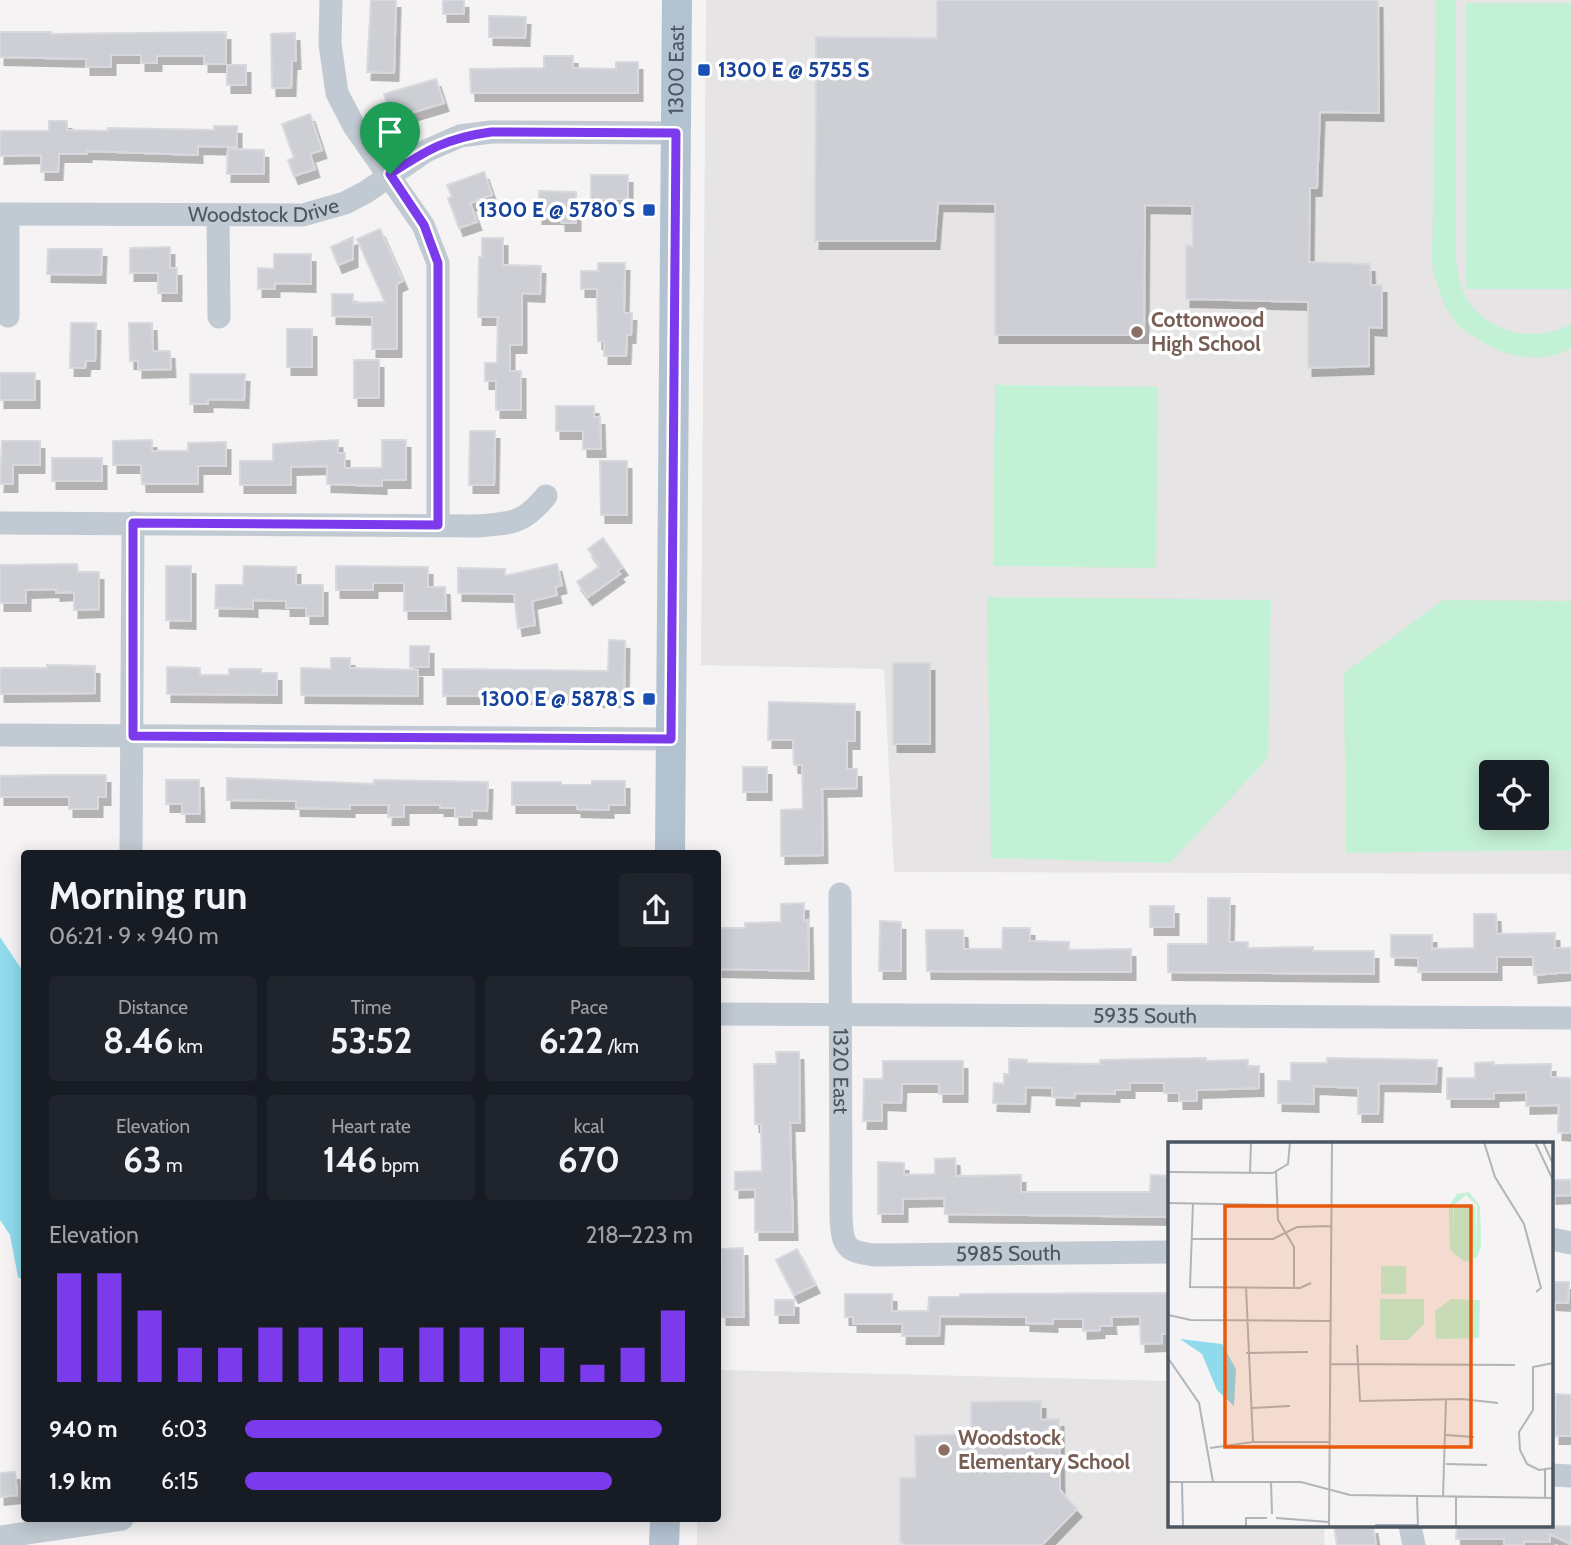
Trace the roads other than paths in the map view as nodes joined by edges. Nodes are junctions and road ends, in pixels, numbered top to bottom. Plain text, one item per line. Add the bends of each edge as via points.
1 (331, 0) edge
2 (677, 0) edge
3 (676, 133) junction
4 (390, 174) junction
5 (4, 214) edge
6 (218, 216) junction
7 (8, 316) dead end
8 (219, 317) dead end
9 (546, 496) dead end
10 (0, 523) edge
11 (133, 523) junction
12 (438, 525) junction
13 (0, 736) edge
14 (133, 736) junction
15 (671, 739) junction
16 (131, 850) edge
17 (670, 850) edge
18 (840, 894) dead end
19 (721, 1014) edge
20 (841, 1014) junction
21 (1571, 1018) edge
22 (847, 1248) joint
23 (1168, 1252) edge
24 (100, 1522) edge
25 (665, 1522) edge
26 (0, 1536) edge
27 (664, 1545) edge

1 - 4 street via 330,44 337,93 354,126
2 - 3 main road, 1300 East
3 - 4 street, Woodstock Drive via 480,133 426,151
3 - 15 main road, 1300 East
4 - 6 street, Woodstock Drive via 345,203 313,212
4 - 12 street via 424,225 438,263
5 - 6 street, Woodstock Drive
5 - 7 street
6 - 8 street
9 - 12 street via 532,513 511,523
10 - 11 street
11 - 12 street
11 - 14 street
13 - 14 street
14 - 15 street
14 - 16 street
15 - 17 main road, 1300 East
18 - 20 street, 1320 East
19 - 20 street, 5935 South
20 - 21 street, 5935 South
20 - 22 street, 1320 East via 841,1215
22 - 23 street, 5985 South via 876,1255
24 - 26 street
25 - 27 main road

